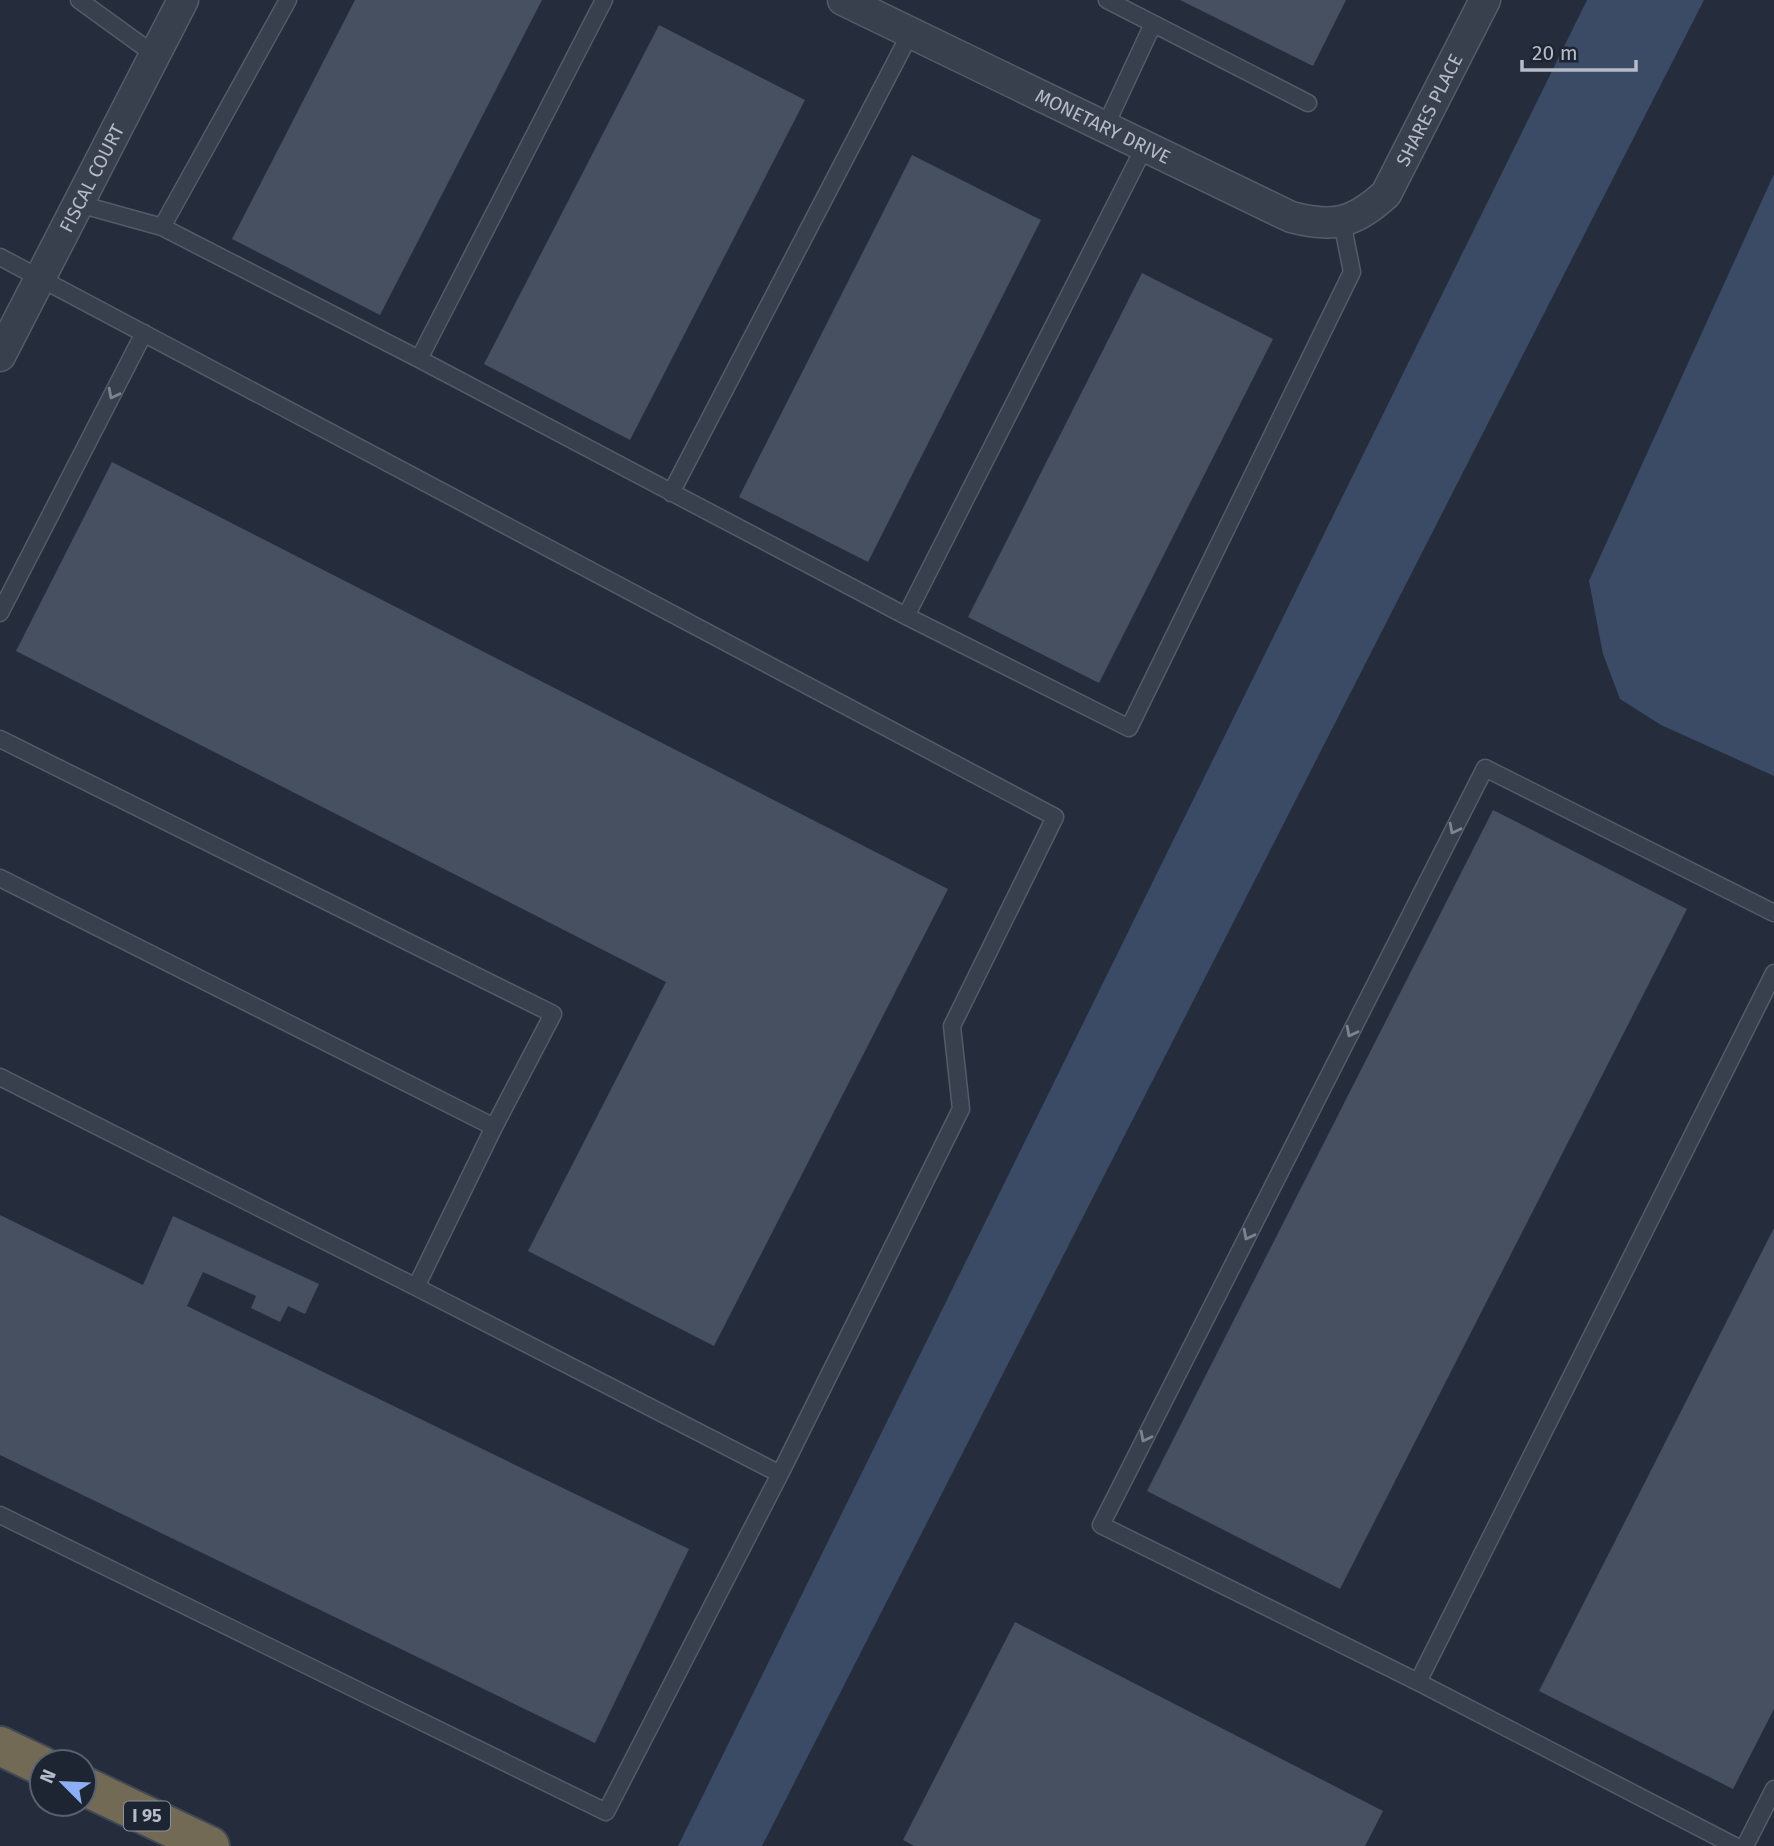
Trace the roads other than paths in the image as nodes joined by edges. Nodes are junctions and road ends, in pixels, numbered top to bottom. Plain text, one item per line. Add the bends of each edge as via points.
1 (79, 0) edge
2 (183, 0) edge
3 (288, 0) edge
4 (604, 0) edge
5 (843, 0) edge
6 (1107, 0) edge
7 (1485, 0) edge
8 (1153, 24) junction
9 (911, 32) junction
10 (155, 55) junction
11 (1308, 103) dead end
12 (1105, 127) junction
13 (1144, 146) junction
14 (79, 204) junction
15 (1354, 217) junction
16 (162, 227) junction
17 (0, 257) edge
18 (40, 278) junction
19 (144, 333) junction
20 (0, 356) edge
21 (419, 359) junction
22 (671, 493) junction
23 (0, 613) edge
24 (906, 616) junction
25 (0, 739) edge
26 (0, 878) edge
27 (1774, 913) edge
28 (1774, 973) edge
29 (0, 1077) edge
30 (494, 1127) junction
31 (416, 1287) junction
32 (780, 1474) junction
33 (0, 1515) edge
34 (1418, 1682) junction
35 (0, 1746) edge
36 (28, 1759) edge
37 (1774, 1789) edge
38 (98, 1793) edge
39 (210, 1846) edge
40 (1735, 1846) edge
41 (1745, 1846) edge

1 - 10 lane
2 - 10 street, FISCAL COURT
3 - 16 lane
4 - 21 lane
5 - 9 street, MONETARY DRIVE
6 - 8 lane
7 - 15 street, SHARES PLACE via 1386,194
8 - 11 lane
8 - 12 lane
9 - 12 street, MONETARY DRIVE
9 - 22 lane
10 - 14 street, FISCAL COURT
12 - 13 street, MONETARY DRIVE
13 - 15 street, MONETARY DRIVE via 1291,216 1316,223
13 - 24 lane
14 - 16 lane
14 - 18 street, FISCAL COURT
15 - 24 lane via 1352,272 1129,728
16 - 21 lane
17 - 18 lane
18 - 19 lane
18 - 20 street, FISCAL COURT
19 -> 23 lane
19 - 32 lane via 1055,817 952,1026 961,1109
21 - 22 lane
22 - 24 lane
25 - 30 lane via 553,1014
26 - 30 lane
27 -> 34 lane via 1485,768 1101,1525
28 - 34 lane
29 - 31 lane
30 - 31 lane
31 - 32 lane
32 - 33 lane via 606,1812
34 - 40 lane
35 - 36 highway
37 - 41 lane
38 - 39 highway, I 95

